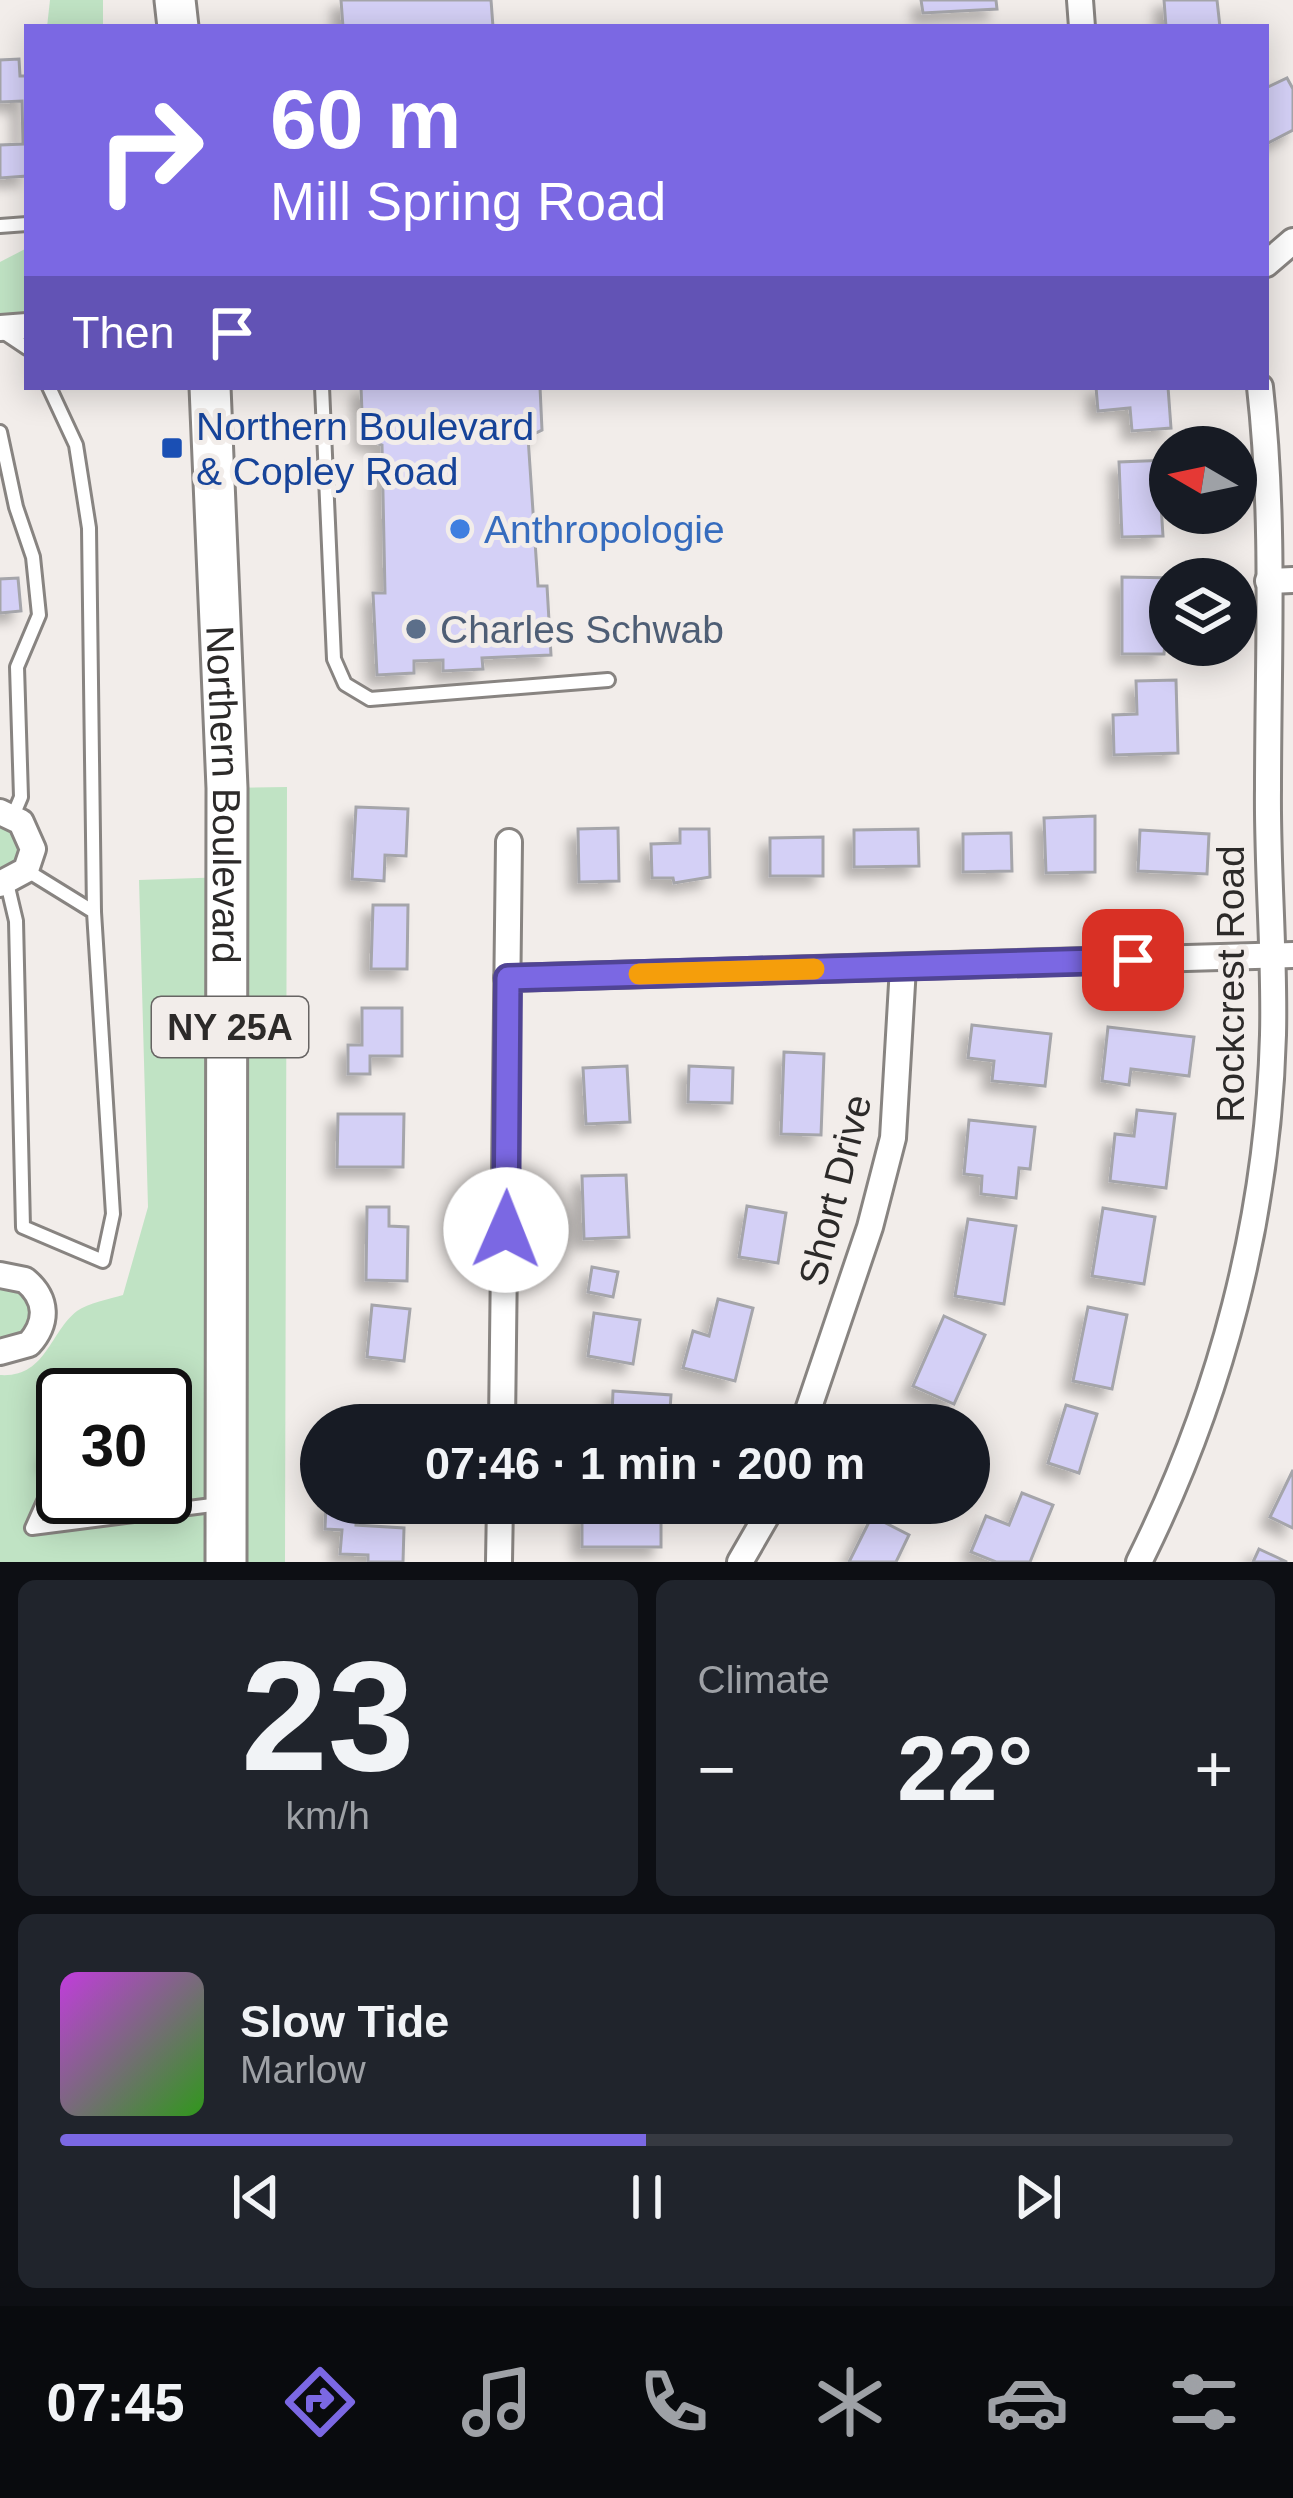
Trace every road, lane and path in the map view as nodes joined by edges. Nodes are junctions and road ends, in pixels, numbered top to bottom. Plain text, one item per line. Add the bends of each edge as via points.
1 (1293, 242) edge
2 (1269, 262) edge
3 (51, 390) edge
4 (210, 390) edge
5 (322, 390) edge
6 (1260, 390) edge
7 (0, 432) edge
8 (1281, 580) edge
9 (608, 680) dead end
10 (6, 814) edge
11 (509, 842) dead end
12 (11, 879) edge
13 (94, 912) junction
14 (1282, 955) edge
15 (903, 967) junction
16 (508, 978) junction
17 (0, 1275) edge
18 (0, 1352) edge
19 (502, 1404) edge
20 (810, 1404) edge
21 (227, 1503) junction
22 (192, 1507) edge
23 (36, 1519) edge
24 (63, 1524) edge
25 (500, 1524) edge
26 (762, 1524) edge
27 (226, 1562) edge
28 (499, 1562) edge
29 (740, 1562) edge
30 (1139, 1562) edge

1 - 2 street
3 - 13 lane via 76,445 88,528
4 - 21 main road, Northern Boulevard / NY 25A via 227,788
5 - 9 lane via 334,659 345,684 370,699
6 - 8 street, Rockcrest Road
7 - 10 lane via 33,557 39,615 16,667 21,797
8 - 14 street, Rockcrest Road
10 - 12 street via 32,839
11 - 16 street
12 - 13 lane
12 - 13 lane via 23,1227 103,1261 113,1214
14 - 15 street
14 - 30 street, Rockcrest Road via 1242,1283 1184,1467
15 - 16 street
15 - 20 street, Short Drive via 890,1150
16 - 19 street
17 - 18 street via 25,1280 44,1310 29,1344
21 - 22 lane
21 - 27 main road, Northern Boulevard / NY 25A
23 - 24 lane via 32,1528
25 - 28 street
26 - 29 street

